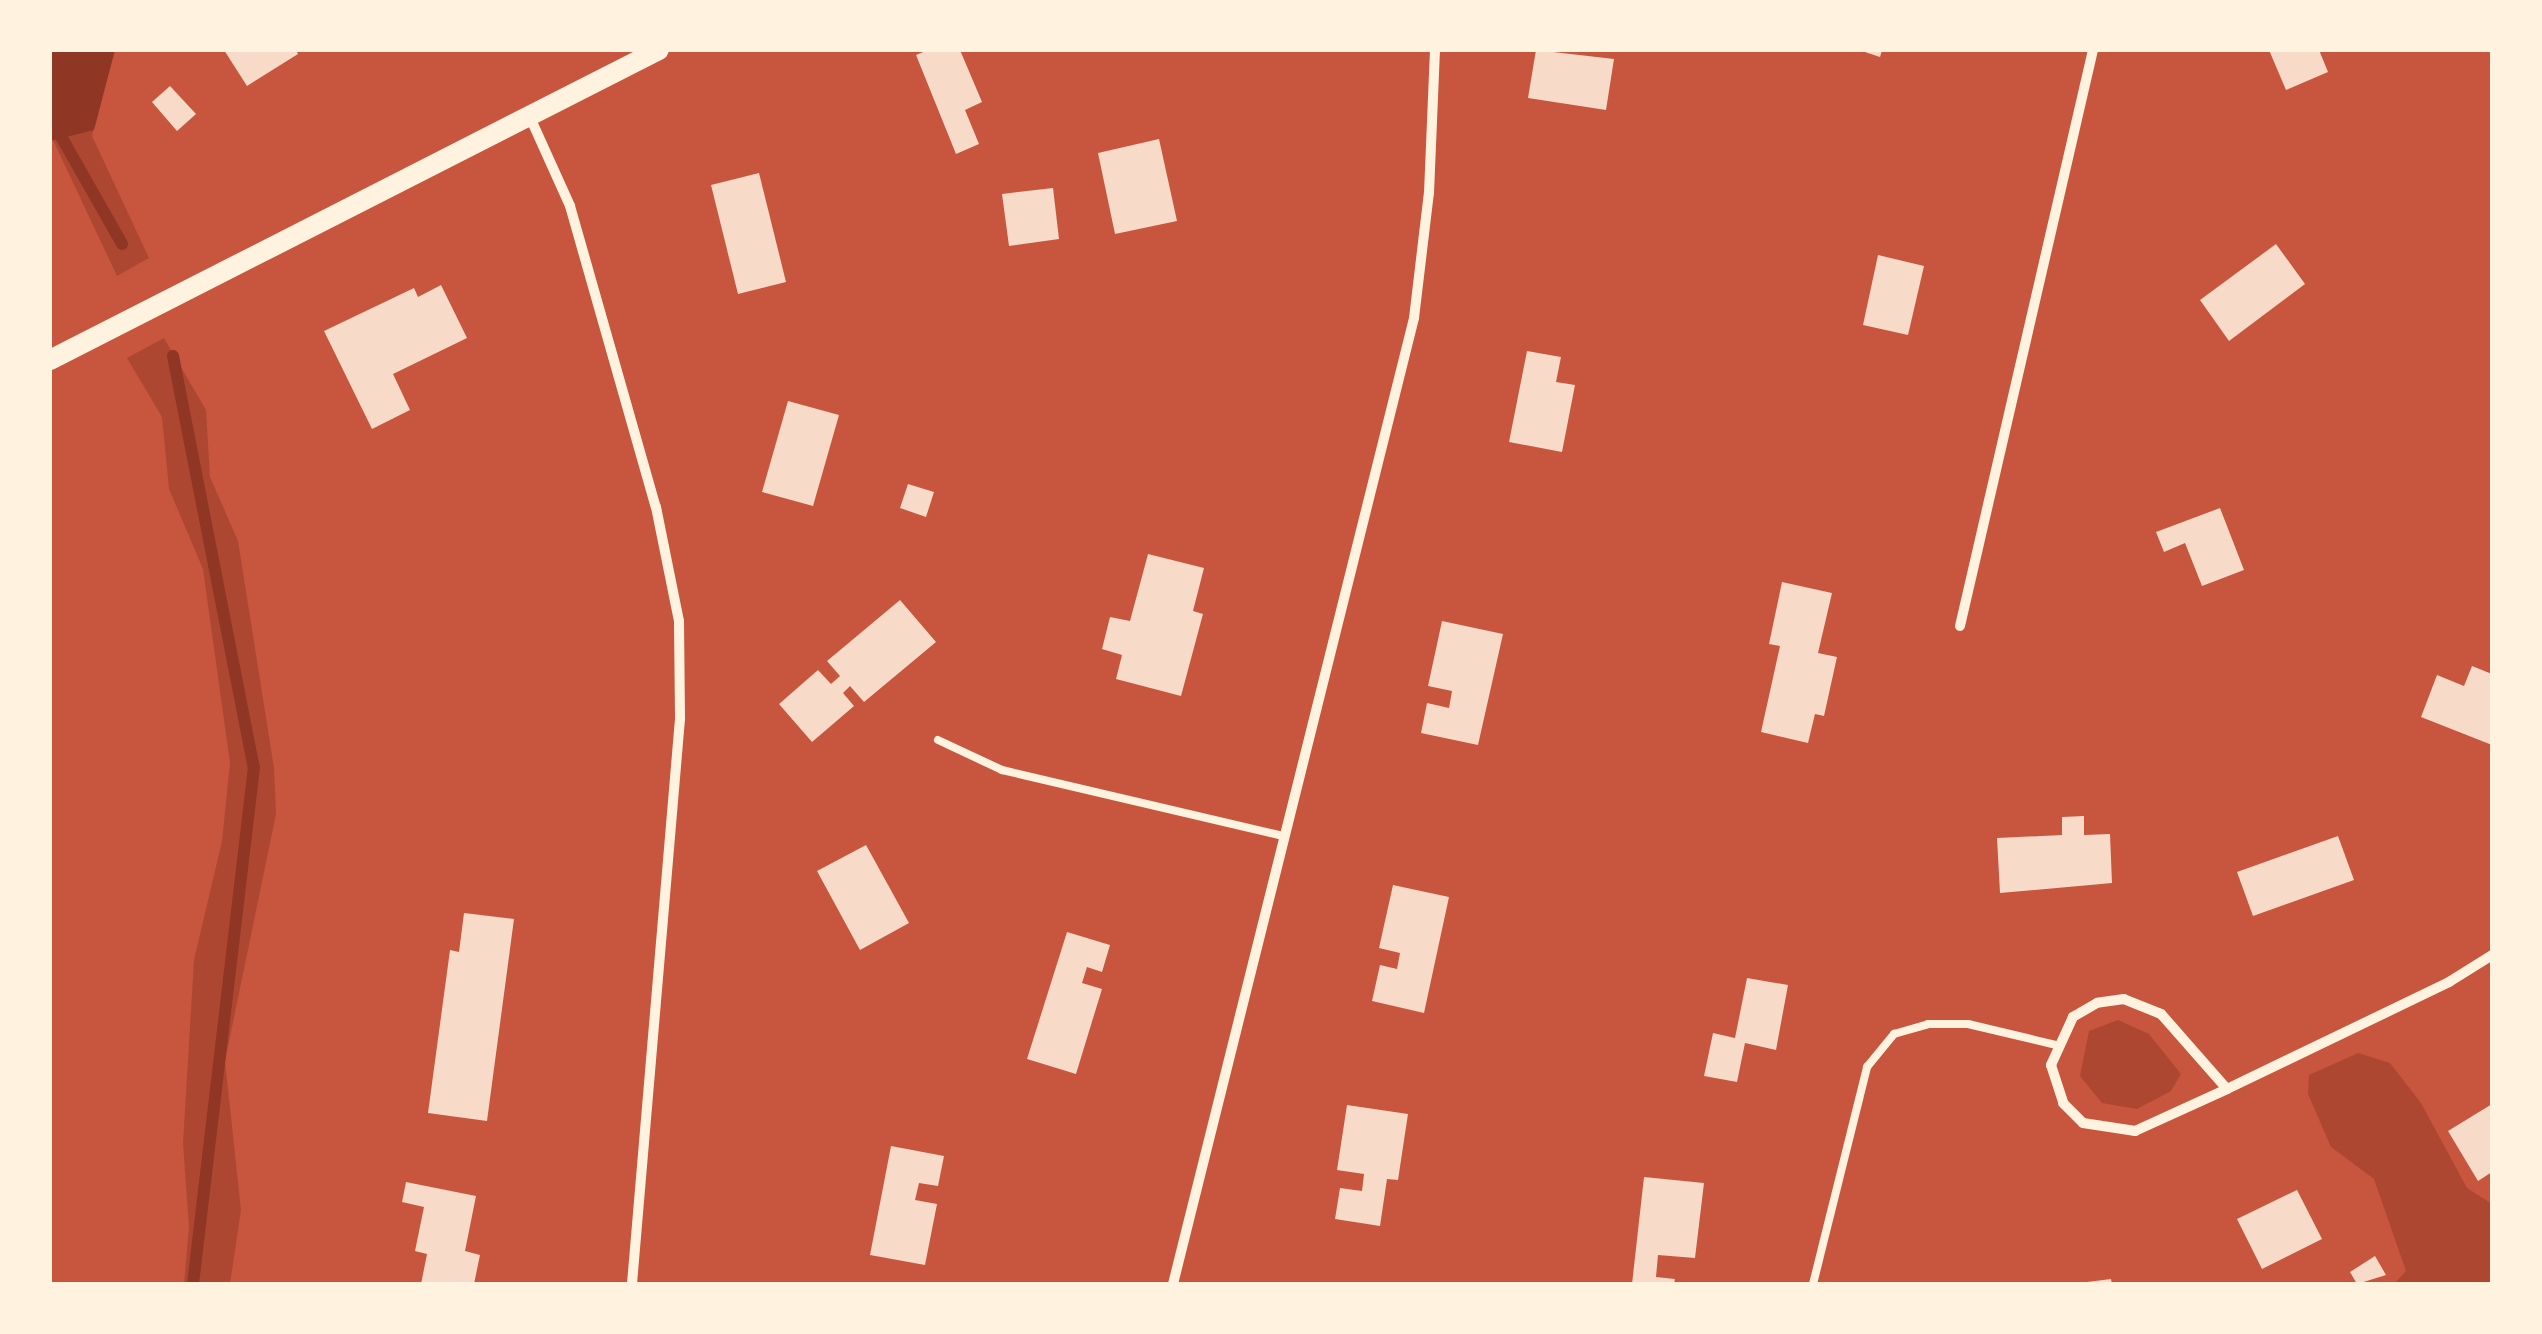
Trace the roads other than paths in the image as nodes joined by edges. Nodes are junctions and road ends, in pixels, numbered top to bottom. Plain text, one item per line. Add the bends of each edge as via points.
1 (659, 50) edge
2 (1435, 50) edge
3 (2093, 50) edge
4 (528, 114) junction
5 (50, 360) edge
6 (1960, 626) dead end
7 (938, 740) dead end
8 (1283, 836) junction
9 (2492, 955) edge
10 (2056, 1045) junction
11 (2227, 1089) junction
12 (632, 1284) edge
13 (1173, 1284) edge
14 (1813, 1284) edge

1 - 4 main road
2 - 8 street via 1429,193 1414,318
3 - 6 street
4 - 5 main road
4 - 12 street via 570,206 656,507 678,621 680,719
7 - 8 lane via 1002,770
8 - 13 street
9 - 11 street
10 - 11 street via 2084,1008 2137,1001 2171,1023
10 - 11 street via 2053,1079 2063,1103 2083,1123 2108,1132 2135,1131
10 - 14 lane via 1968,1024 1928,1024 1894,1034 1867,1067

